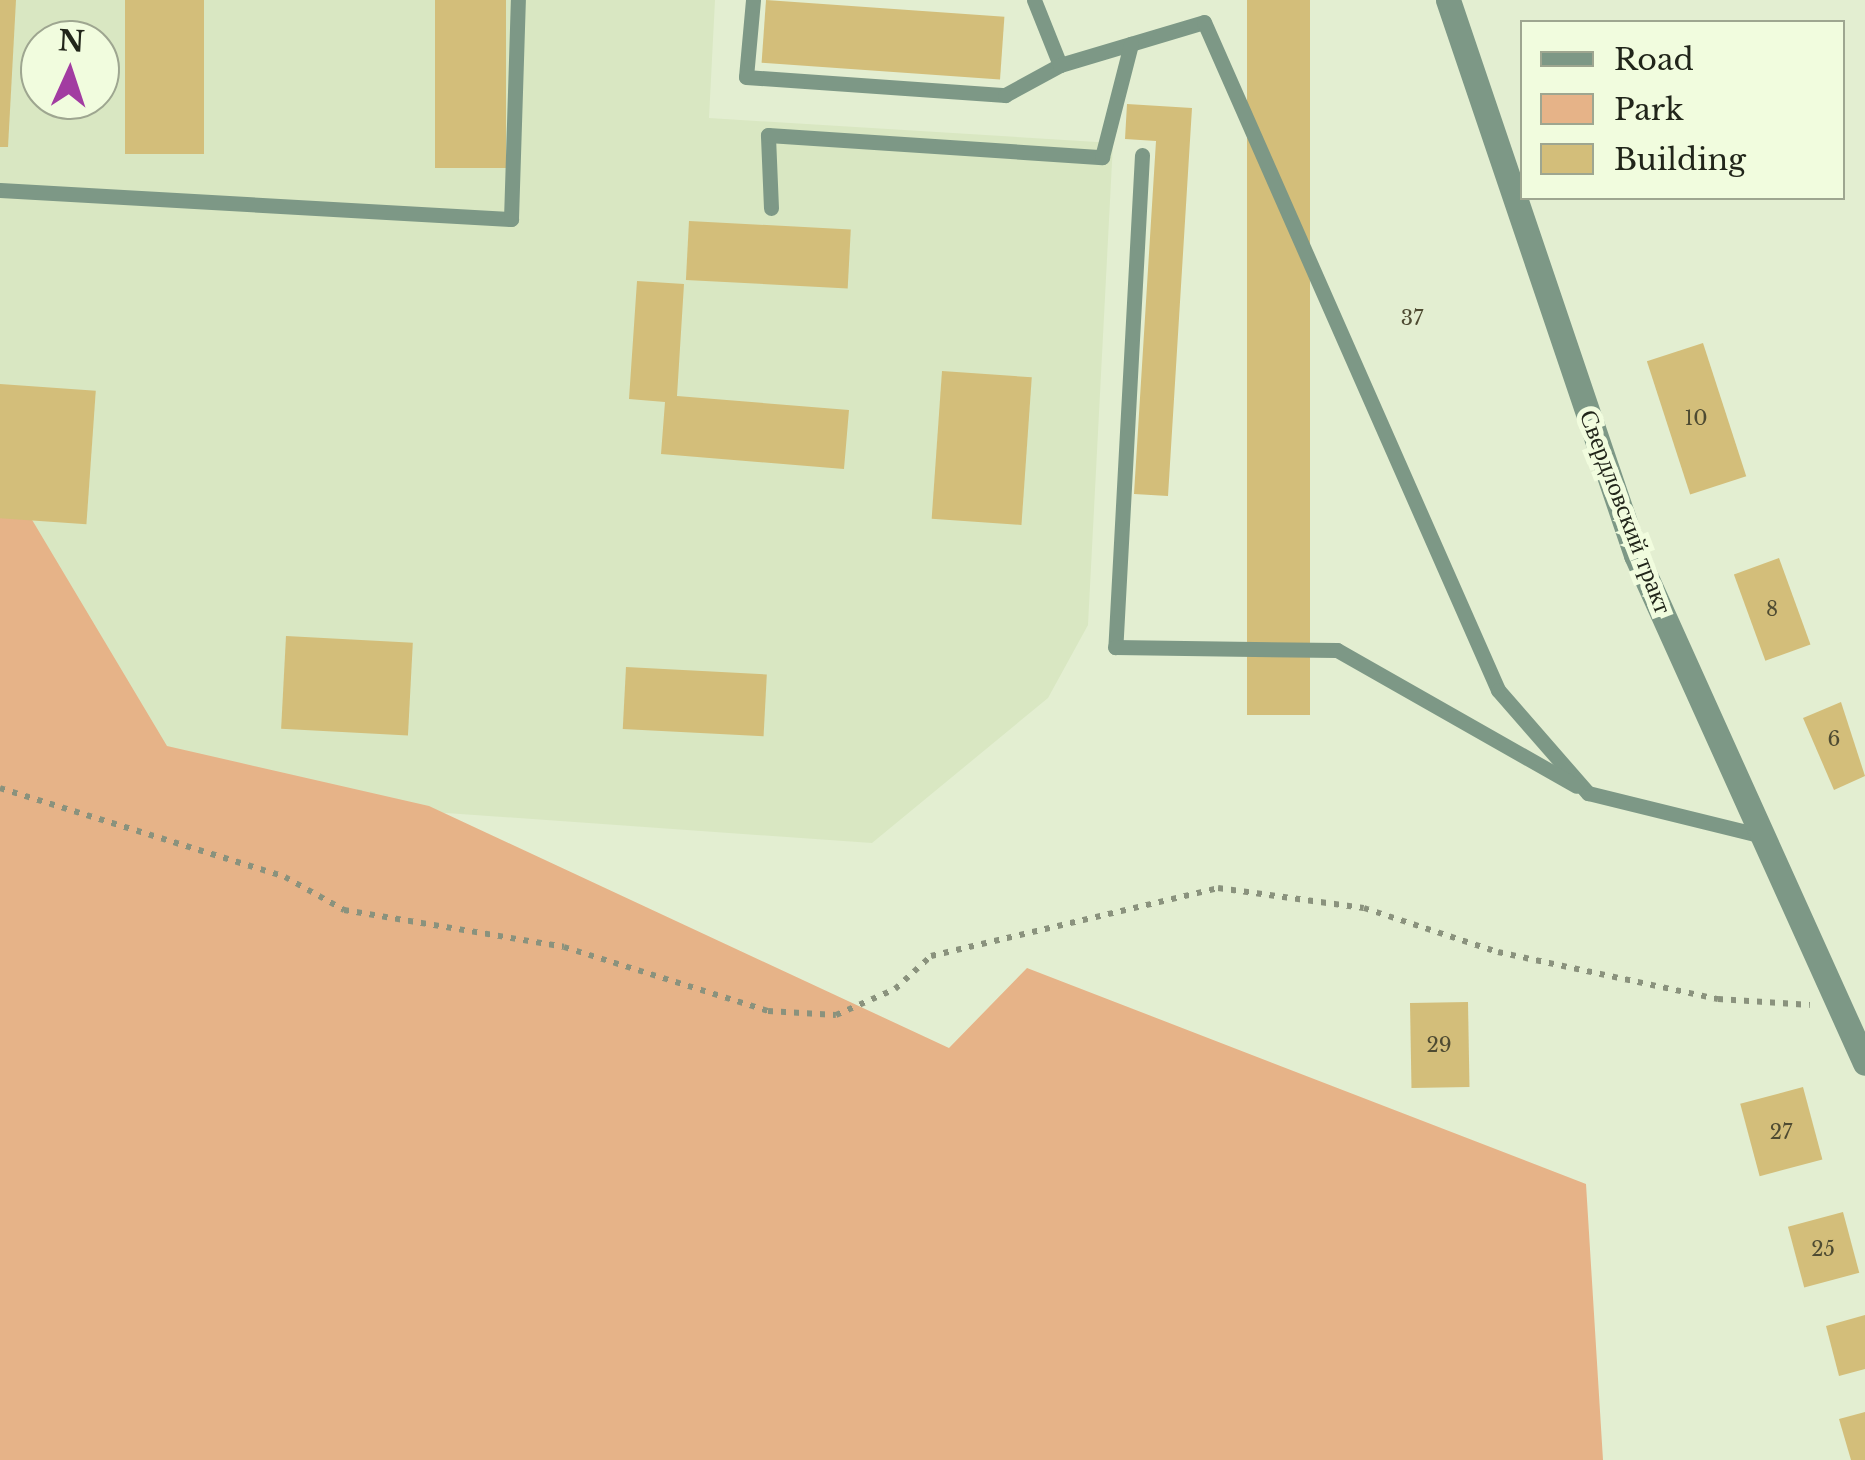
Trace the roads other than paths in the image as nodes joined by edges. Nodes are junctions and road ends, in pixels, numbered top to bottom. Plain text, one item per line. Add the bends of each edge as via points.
1 (518, 0) edge
2 (753, 0) edge
3 (1034, 0) edge
4 (1448, 0) edge
5 (1131, 44) junction
6 (1060, 65) junction
7 (1142, 155) dead end
8 (0, 190) edge
9 (771, 208) dead end
10 (1588, 793) junction
11 (1763, 836) junction
12 (1855, 1013) edge
13 (1865, 1063) edge

1 - 8 lane via 511,219
2 - 6 lane via 746,77 1005,95
3 - 6 lane
4 - 11 street, Свердловский тракт via 1636,555
5 - 6 lane
5 - 9 lane via 1102,158 768,135
5 - 10 lane via 1204,22 1498,690
7 - 10 lane via 1115,648 1337,650
10 - 11 lane
11 - 12 street, Свердловский тракт
12 - 13 street, Свердловский тракт

